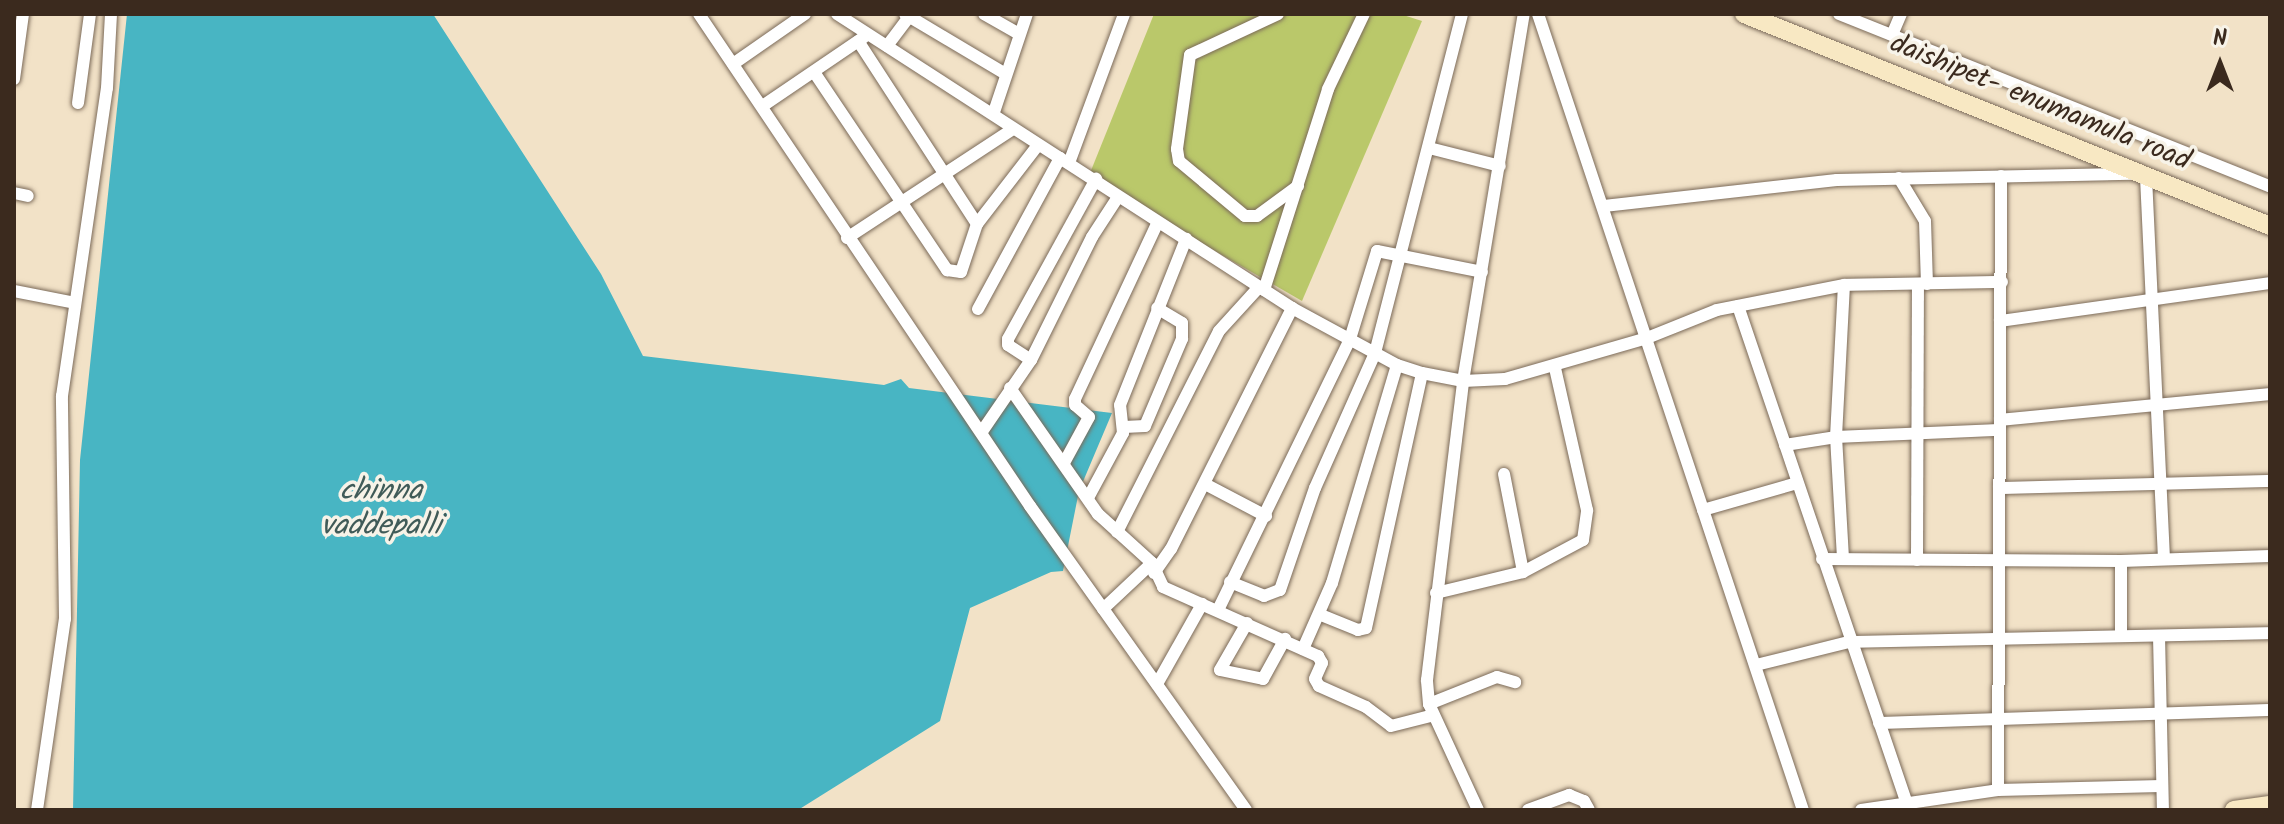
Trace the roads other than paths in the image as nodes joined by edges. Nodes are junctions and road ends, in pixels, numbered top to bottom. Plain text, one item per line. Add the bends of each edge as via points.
1 (23, 14) edge
2 (90, 14) edge
3 (111, 14) edge
4 (717, 14) edge
5 (805, 14) edge
6 (837, 14) edge
7 (1027, 14) edge
8 (1124, 14) edge
9 (1278, 14) edge
10 (1364, 14) edge
11 (1462, 14) edge
12 (1524, 14) edge
13 (1538, 14) edge
14 (1744, 14) edge
15 (1839, 14) edge
16 (1901, 14) edge
17 (908, 15) edge
18 (988, 15) edge
19 (702, 18) edge
20 (1019, 34) junction
21 (1892, 35) junction
22 (863, 38) junction
23 (887, 46) junction
24 (733, 64) junction
25 (814, 72) junction
26 (1004, 73) junction
27 (14, 79) edge
28 (78, 103) dead end
29 (764, 105) junction
30 (994, 112) junction
31 (1013, 129) junction
32 (1038, 145) junction
33 (1429, 148) junction
34 (1065, 161) junction
35 (1500, 166) junction
36 (947, 173) junction
37 (2001, 176) junction
38 (2142, 176) junction
39 (1899, 178) junction
40 (1096, 179) junction
41 (1298, 186) junction
42 (2270, 186) edge
43 (1118, 197) junction
44 (901, 201) junction
45 (1604, 206) junction
46 (1158, 222) junction
47 (977, 224) junction
48 (2270, 226) edge
49 (847, 238) junction
50 (1186, 239) junction
51 (1401, 253) junction
52 (1482, 272) junction
53 (2002, 282) junction
54 (2270, 283) edge
55 (1923, 284) junction
56 (1844, 285) junction
57 (1262, 288) junction
58 (14, 291) edge
59 (2152, 296) junction
60 (75, 303) junction
61 (1738, 306) junction
62 (1157, 308) junction
63 (1292, 308) junction
64 (978, 309) dead end
65 (2000, 321) junction
66 (1647, 338) junction
67 (1350, 339) junction
68 (1375, 353) junction
69 (1031, 360) junction
70 (1397, 365) junction
71 (1555, 368) junction
72 (1422, 373) junction
73 (1463, 381) junction
74 (1010, 388) junction
75 (2270, 394) edge
76 (2157, 402) junction
77 (2000, 425) junction
78 (1124, 427) junction
79 (983, 430) junction
80 (1920, 434) junction
81 (1836, 437) junction
82 (1785, 445) junction
83 (1064, 463) junction
84 (1504, 474) dead end
85 (2160, 481) junction
86 (2270, 481) edge
87 (1797, 483) junction
88 (1205, 484) junction
89 (1999, 488) junction
90 (1088, 498) junction
91 (1703, 510) junction
92 (1266, 516) junction
93 (1117, 532) junction
94 (2270, 556) edge
95 (1843, 558) junction
96 (1822, 559) junction
97 (2164, 559) junction
98 (1917, 560) junction
99 (1997, 560) junction
100 (2121, 561) junction
101 (1153, 568) junction
102 (1523, 572) junction
103 (1230, 582) junction
104 (1436, 593) junction
105 (1202, 604) junction
106 (1103, 609) junction
107 (1218, 610) junction
108 (1321, 615) junction
109 (1247, 623) junction
110 (2270, 633) edge
111 (1999, 636) junction
112 (2121, 636) junction
113 (2159, 636) junction
114 (1285, 639) junction
115 (1849, 642) junction
116 (1303, 649) junction
117 (1756, 665) junction
118 (1515, 682) dead end
119 (1157, 684) junction
120 (1432, 709) junction
121 (2270, 710) edge
122 (2160, 713) junction
123 (1998, 716) junction
124 (1879, 723) junction
125 (2161, 786) junction
126 (1998, 790) junction
127 (1906, 801) junction
128 (2270, 805) edge
129 (37, 810) edge
130 (1246, 810) edge
131 (1478, 810) edge
132 (1528, 810) edge
133 (1589, 810) edge
134 (1803, 810) edge
135 (1861, 810) edge
136 (2163, 810) edge
137 (2234, 810) edge

1 - 27 street
2 - 28 street
3 - 60 street via 107,88
4 - 19 street
5 - 24 street
6 - 22 street
7 - 20 street
8 - 34 street
9 - 41 street via 1190,55 1177,149 1179,161 1245,216 1257,216
10 - 41 street via 1328,89
11 - 33 street
12 - 35 street
13 - 45 street
14 - 38 street, daishipet- enumamula road
15 - 21 street
16 - 21 street
17 - 23 street
17 - 26 street
18 - 20 street
19 - 24 street
20 - 26 street
21 - 42 street
22 - 23 street
22 - 25 street
22 - 36 street
23 - 30 street
24 - 29 street
25 - 29 street
25 - 44 street
26 - 30 street
29 - 49 street
30 - 31 street
31 - 32 street
31 - 36 street
32 - 34 street
32 - 47 street
33 - 35 street
33 - 51 street
34 - 40 street
34 - 64 street
35 - 52 street
36 - 44 street
36 - 47 street
37 - 38 street
37 - 39 street
37 - 53 street
38 - 48 street, daishipet- enumamula road
38 - 59 street
39 - 45 street via 1707,192
39 - 55 street via 1925,221
40 - 43 street
40 - 69 street via 1007,342
41 - 57 street
43 - 46 street
43 - 69 street via 1092,237
44 - 47 street via 956,275
44 - 49 street
45 - 66 street
46 - 50 street
46 - 83 street via 1075,399 1089,420
49 - 79 street
50 - 57 street
50 - 62 street
51 - 52 street
51 - 67 street via 1377,251
51 - 68 street
52 - 73 street
53 - 55 street
53 - 65 street
54 - 59 street
55 - 56 street
55 - 80 street
56 - 61 street
56 - 81 street
57 - 63 street
57 - 93 street via 1219,331
58 - 60 street
59 - 65 street
59 - 76 street
60 - 129 street via 60,451 65,619
61 - 66 street
61 - 82 street
62 - 78 street via 1120,405
62 - 78 street via 1182,323 1182,339 1145,426
63 - 67 street
63 - 88 street
65 - 77 street
66 - 71 street
66 - 91 street
67 - 68 street
67 - 92 street
68 - 70 street
68 - 103 street via 1315,488 1280,590 1264,596
69 - 74 street
70 - 72 street
70 - 108 street
71 - 73 street via 1485,383
71 - 102 street via 1587,510 1587,532 1575,547
72 - 73 street
72 - 108 street via 1366,628 1358,630
73 - 104 street
74 - 79 street
74 - 83 street
75 - 76 street
76 - 77 street
76 - 85 street
77 - 80 street
77 - 89 street
78 - 90 street
79 - 106 street
80 - 81 street
80 - 98 street
81 - 82 street
81 - 95 street
82 - 87 street
83 - 90 street
84 - 102 street
85 - 86 street
85 - 89 street
85 - 97 street
87 - 91 street
87 - 96 street
88 - 92 street
88 - 101 street
89 - 99 street
90 - 93 street
91 - 117 street
92 - 103 street
93 - 101 street
94 - 97 street
95 - 96 street
95 - 98 street
96 - 115 street
97 - 100 street
98 - 99 street
99 - 100 street
99 - 111 street
100 - 112 street
101 - 105 street via 1163,587
101 - 106 street
102 - 104 street
103 - 107 street
104 - 120 street
105 - 107 street
105 - 119 street
106 - 119 street
107 - 109 street
108 - 116 street
109 - 114 street
109 - 114 street via 1220,670 1263,679
110 - 113 street
111 - 112 street
111 - 115 street
111 - 123 street
112 - 113 street
113 - 122 street
114 - 116 street
115 - 117 street
115 - 124 street
116 - 120 street via 1321,658 1315,679 1319,686 1366,707 1391,726
117 - 134 street
118 - 120 street via 1497,677
119 - 130 street
120 - 131 street
121 - 122 street
122 - 123 street
122 - 125 street
123 - 124 street
123 - 126 street
124 - 127 street
125 - 126 street
125 - 136 street
126 - 127 street
127 - 135 street
128 - 137 street
132 - 133 street via 1569,795 1584,801

